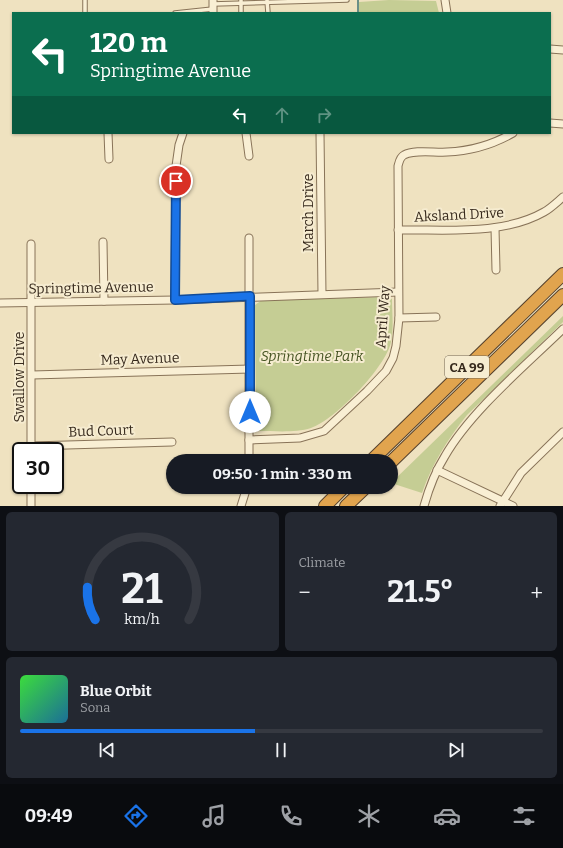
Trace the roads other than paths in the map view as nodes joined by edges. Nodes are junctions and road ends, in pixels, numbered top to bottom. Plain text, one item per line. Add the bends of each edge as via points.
1 (85, 0) edge
2 (347, 0) edge
3 (445, 0) edge
4 (267, 1) edge
5 (293, 1) edge
6 (320, 1) edge
7 (241, 2) edge
8 (213, 6) edge
9 (85, 12) edge
10 (180, 12) edge
11 (268, 12) edge
12 (447, 12) edge
13 (551, 49) edge
14 (563, 50) edge
15 (551, 123) edge
16 (563, 124) edge
17 (108, 134) edge
18 (183, 134) edge
19 (246, 134) edge
20 (320, 134) edge
21 (511, 134) edge
22 (249, 156) dead end
23 (109, 159) dead end
24 (563, 197) edge
25 (495, 228) junction
26 (398, 230) junction
27 (250, 238) dead end
28 (103, 242) dead end
29 (31, 244) dead end
30 (496, 270) dead end
31 (563, 274) edge
32 (398, 292) junction
33 (322, 294) junction
34 (563, 295) edge
35 (250, 296) junction
36 (175, 300) junction
37 (104, 301) junction
38 (0, 303) edge
39 (32, 303) junction
40 (436, 317) dead end
41 (399, 318) junction
42 (563, 330) edge
43 (250, 369) junction
44 (32, 375) junction
45 (563, 432) edge
46 (249, 440) junction
47 (32, 442) edge
48 (172, 442) dead end
49 (64, 447) edge
50 (249, 454) edge
51 (378, 454) edge
52 (398, 455) edge
53 (437, 470) junction
54 (31, 494) edge
55 (245, 494) edge
56 (337, 494) edge
57 (359, 494) edge
58 (501, 503) edge
59 (31, 506) edge
60 (241, 506) edge
61 (325, 506) edge
62 (346, 506) edge
63 (424, 506) edge
64 (513, 506) edge

1 - 9 lane
2 - 6 lane
3 - 12 street
4 - 5 lane
4 - 7 lane
4 - 11 lane
5 - 6 lane
7 - 8 lane
8 - 10 lane
13 - 14 street
15 - 16 street
17 - 23 street
18 - 36 street via 176,166
19 - 22 street
20 - 33 street, March Drive
21 - 26 street, April Way via 476,149 404,155 398,166
24 - 25 street, Aksland Drive via 534,217
25 - 26 street, Aksland Drive
25 - 30 street
26 - 32 street, April Way
27 - 35 street
28 - 37 street
29 - 39 street, Swallow Drive
31 - 51 highway, CA 99
32 - 33 street, Springtime Avenue
32 - 41 street, April Way
33 - 35 street, Springtime Avenue
34 - 52 highway, CA 99
35 - 36 street, Springtime Avenue
35 - 43 street
36 - 37 street, Springtime Avenue
37 - 39 street, Springtime Avenue
38 - 39 street, Springtime Avenue
39 - 44 street, Swallow Drive
40 - 41 street
41 - 46 street, April Way via 394,352 386,371 324,431 307,436
42 - 53 street via 466,426
43 - 44 street, May Avenue
43 - 46 street
44 - 47 street, Swallow Drive
45 - 58 street via 521,473
46 - 50 street
48 - 49 street, Bud Court
53 - 58 street
53 - 63 street
54 - 59 street
55 - 60 street
56 - 61 highway
57 - 62 highway
58 - 64 street

